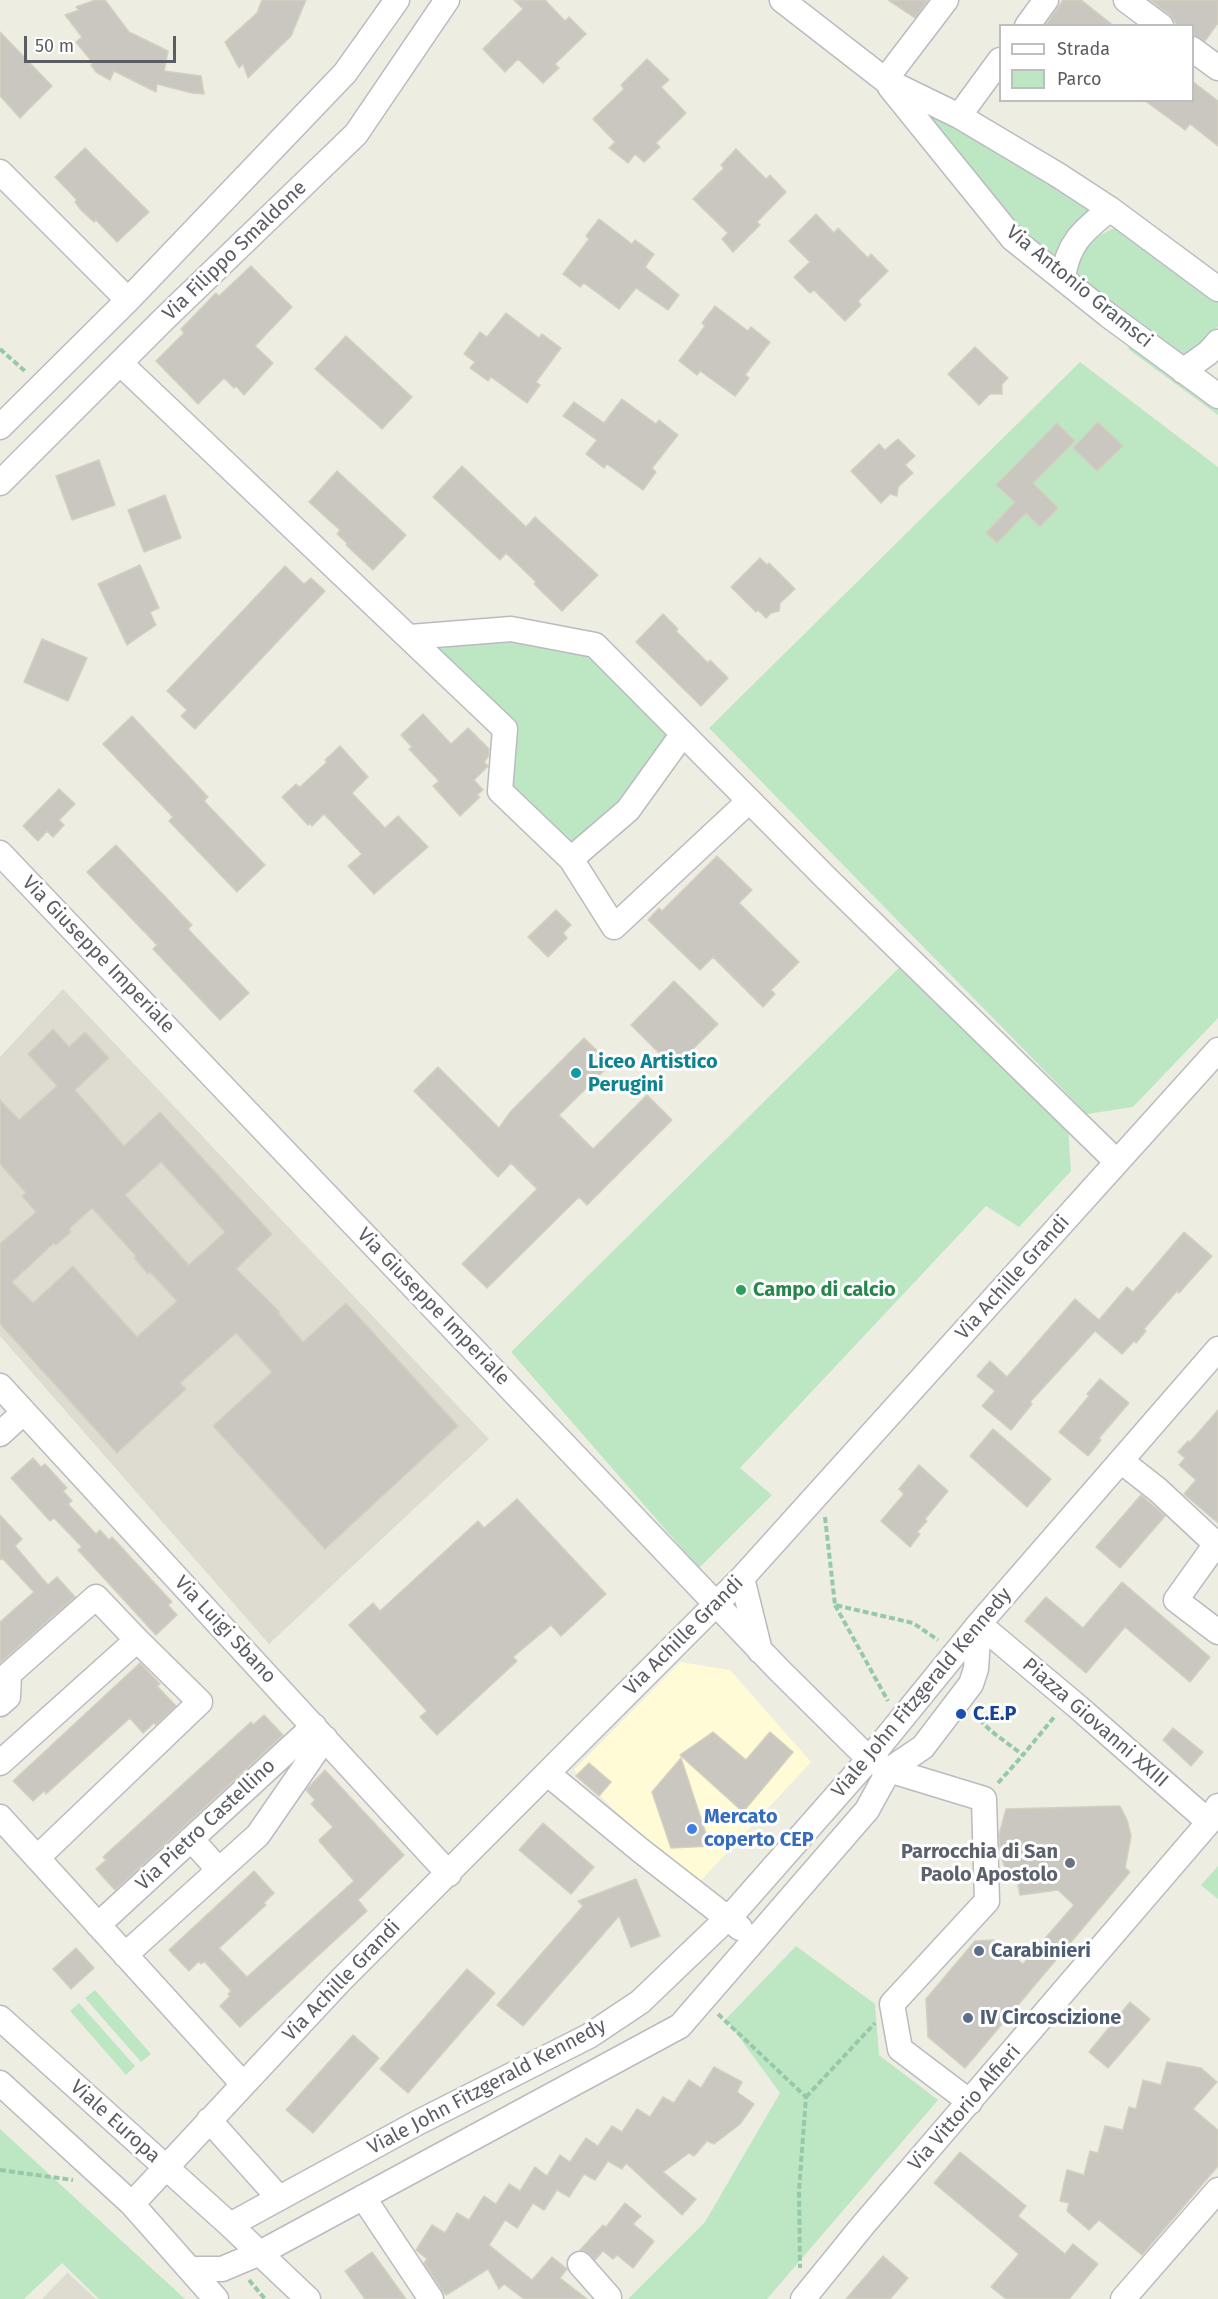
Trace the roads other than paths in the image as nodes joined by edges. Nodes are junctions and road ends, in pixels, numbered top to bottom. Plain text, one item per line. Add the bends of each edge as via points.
1 (397, 0) edge
2 (447, 0) edge
3 (782, 0) edge
4 (946, 0) edge
5 (1046, 0) edge
6 (1126, 0) edge
7 (1028, 24) edge
8 (1158, 24) edge
9 (1194, 50) edge
10 (999, 61) edge
11 (1218, 68) edge
12 (885, 80) junction
13 (959, 116) junction
14 (0, 172) edge
15 (1110, 209) junction
16 (1063, 279) junction
17 (1218, 289) edge
18 (128, 300) junction
19 (1218, 342) edge
20 (120, 363) junction
21 (1184, 371) junction
22 (1218, 396) edge
23 (0, 427) edge
24 (0, 483) edge
25 (411, 637) junction
26 (682, 735) junction
27 (749, 801) junction
28 (0, 853) edge
29 (571, 859) junction
30 (1218, 1050) edge
31 (1117, 1162) junction
32 (1218, 1349) edge
33 (0, 1386) edge
34 (23, 1413) junction
35 (0, 1434) edge
36 (1121, 1461) junction
37 (1217, 1543) edge
38 (742, 1578) junction
39 (714, 1604) junction
40 (980, 1624) junction
41 (1218, 1632) edge
42 (137, 1640) junction
43 (760, 1651) junction
44 (0, 1704) edge
45 (320, 1732) junction
46 (0, 1763) edge
47 (879, 1765) junction
48 (548, 1774) junction
49 (1214, 1814) edge
50 (0, 1816) edge
51 (191, 1839) junction
52 (37, 1858) junction
53 (219, 1870) junction
54 (449, 1874) junction
55 (727, 1919) junction
56 (98, 1925) junction
57 (755, 1940) junction
58 (125, 1955) junction
59 (0, 2018) edge
60 (0, 2083) edge
61 (243, 2084) junction
62 (970, 2102) junction
63 (209, 2120) junction
64 (166, 2168) junction
65 (1218, 2190) edge
66 (363, 2197) junction
67 (279, 2198) junction
68 (132, 2204) junction
69 (230, 2225) junction
70 (260, 2253) junction
71 (580, 2264) dead end
72 (190, 2270) junction
73 (802, 2288) edge
74 (216, 2299) edge
75 (308, 2299) edge
76 (431, 2299) edge
77 (607, 2299) edge
78 (1123, 2299) edge

1 - 18 street, Via Filippo Smaldone via 345,73
2 - 20 street, Via Filippo Smaldone via 356,134
3 - 12 street, Via Antonio Gramsci
4 - 12 street
5 - 7 street
6 - 8 street
9 - 11 street
10 - 13 street
12 - 13 street, Via Antonio Gramsci
12 - 16 street, Via Antonio Gramsci via 1013,239
13 - 15 street, Via Antonio Gramsci
14 - 18 street
15 - 16 street via 1085,229 1072,246
15 - 17 street, Via Antonio Gramsci
16 - 21 street, Via Antonio Gramsci
18 - 23 street, Via Filippo Smaldone
19 - 21 street
20 - 24 street, Via Filippo Smaldone
20 - 25 street
21 - 22 street, Via Antonio Gramsci
25 - 26 street via 511,629 595,645
25 - 29 street via 506,729 500,791
26 - 27 street
26 - 29 street via 628,810
27 - 29 street via 614,927
27 - 31 street
28 - 39 street, Via Giuseppe Imperiale
30 - 31 street, Via Achille Grandi
31 - 38 street, Via Achille Grandi
32 - 36 street, Viale John Fitzgerald Kennedy
33 - 34 street, Via Luigi Sbano
34 - 35 street
34 - 45 street, Via Luigi Sbano
36 - 37 street
36 - 40 street, Viale John Fitzgerald Kennedy
37 - 41 street via 1176,1600
38 - 39 street, Via Achille Grandi
38 - 43 street
39 - 43 street, Via Giuseppe Imperiale
39 - 48 street, Via Achille Grandi
40 - 47 street, Viale John Fitzgerald Kennedy via 896,1726
40 - 47 street via 971,1684 923,1747
40 - 49 street, Piazza Giovanni XXIII
42 - 44 street via 96,1598 9,1674 8,1697
42 - 46 street
42 - 52 street via 201,1702
43 - 47 street, Via Giuseppe Imperiale
45 - 51 street, Via Pietro Castellino
45 - 53 street, Via Pietro Castellino via 258,1835
45 - 54 street, Via Luigi Sbano
47 - 55 street, Viale John Fitzgerald Kennedy
47 - 57 street, Viale John Fitzgerald Kennedy via 867,1810
47 - 62 street via 984,1799 987,1901 892,2004 900,2049
48 - 54 street, Via Achille Grandi
48 - 55 street
49 - 62 street, Via Vittorio Alfieri
50 - 52 street
51 - 53 street
51 - 56 street, Via Pietro Castellino
52 - 56 street
53 - 58 street, Via Pietro Castellino
54 - 61 street, Via Achille Grandi
55 - 57 street
55 - 67 street, Viale John Fitzgerald Kennedy via 640,2002 589,2037
56 - 58 street
57 - 66 street, Viale John Fitzgerald Kennedy via 680,2026
58 - 61 street
59 - 64 street, Viale Europa
60 - 68 street
61 - 63 street, Via Achille Grandi
62 - 73 street, Via Vittorio Alfieri via 864,2224
63 - 64 street, Via Achille Grandi
63 - 67 street
64 - 68 street, Via Achille Grandi
64 - 69 street, Viale Europa
65 - 78 street
66 - 70 street, Viale John Fitzgerald Kennedy
66 - 76 street
67 - 69 street, Viale John Fitzgerald Kennedy
68 - 72 street
69 - 70 street, Viale Europa
70 - 72 street, Viale John Fitzgerald Kennedy via 222,2269
70 - 75 street, Viale Europa
71 - 77 street
72 - 74 street

